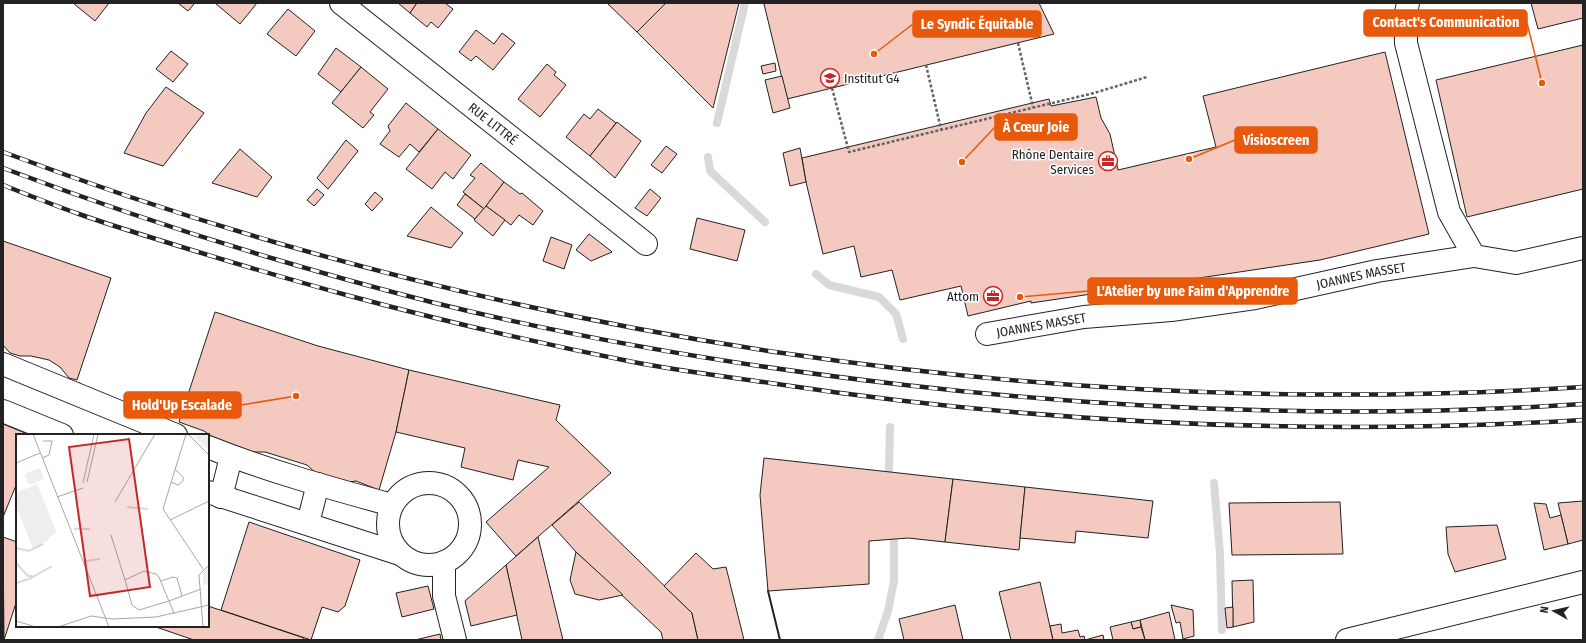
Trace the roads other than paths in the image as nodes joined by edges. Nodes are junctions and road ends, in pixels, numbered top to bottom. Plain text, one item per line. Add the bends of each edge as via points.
1 (342, 3) edge
2 (1408, 3) edge
3 (646, 244) dead end
4 (1583, 248) edge
5 (1474, 256) junction
6 (987, 334) dead end
7 (3, 364) edge
8 (3, 411) edge
9 (129, 426) edge
10 (60, 434) edge
11 (171, 434) edge
12 (209, 448) edge
13 (231, 457) junction
14 (318, 484) junction
15 (214, 494) edge
16 (392, 505) junction
17 (308, 523) junction
18 (400, 554) junction
19 (444, 562) junction
20 (1583, 582) edge
21 (455, 640) edge
22 (1347, 640) edge

1 - 3 street, RUE LITTRÉ
2 - 5 street via 1406,43 1449,212
4 - 5 street, JOANNES MASSET via 1516,263
5 - 6 street, JOANNES MASSET via 1377,271 1255,298 1171,310 1084,317
7 - 9 street
8 - 10 street
9 - 11 street
12 - 13 street
13 - 14 street
13 - 15 street
14 - 16 street
14 - 17 street
15 - 17 street
16 - 18 street via 388,531 392,543
16 - 19 street via 411,487 423,483 449,488 459,496 470,520 469,533 464,546 455,556
17 - 18 street
18 - 19 street via 410,561 421,564
19 - 21 street via 444,596
20 - 22 street

